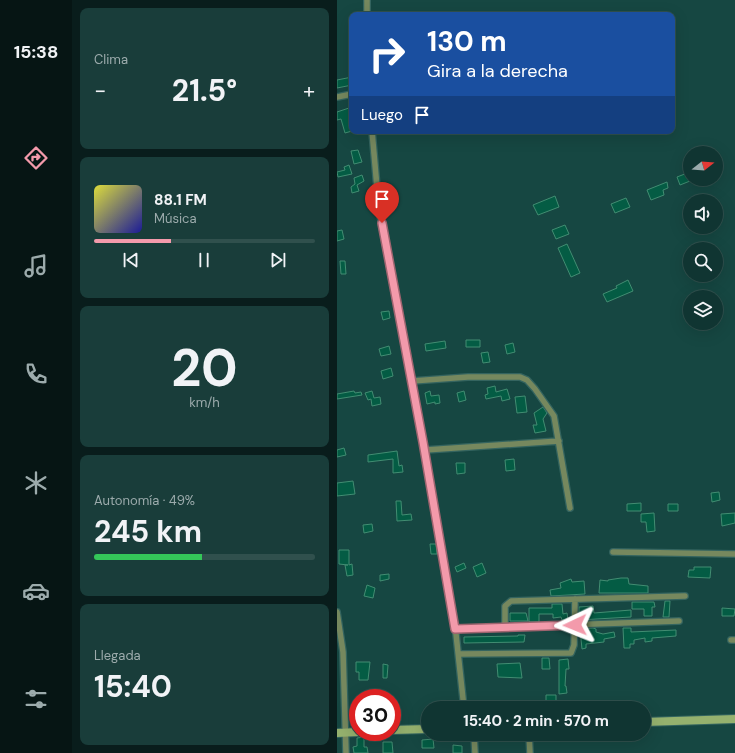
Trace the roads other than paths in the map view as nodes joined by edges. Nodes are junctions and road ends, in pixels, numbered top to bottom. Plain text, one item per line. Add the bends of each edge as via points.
1 (367, 0) edge
2 (367, 12) edge
3 (349, 95) edge
4 (337, 97) edge
5 (372, 134) edge
6 (412, 381) junction
7 (559, 441) junction
8 (425, 450) junction
9 (570, 508) dead end
10 (613, 552) dead end
11 (735, 554) edge
12 (685, 596) dead end
13 (575, 599) junction
14 (337, 612) edge
15 (679, 621) dead end
16 (575, 625) junction
17 (505, 628) junction
18 (455, 629) junction
19 (340, 652) edge
20 (459, 654) junction
21 (463, 701) edge
22 (735, 719) edge
23 (651, 722) edge
24 (421, 729) edge
25 (401, 730) edge
26 (337, 732) edge
27 (346, 732) junction
28 (475, 741) edge
29 (529, 741) edge
30 (346, 753) edge
31 (475, 753) edge
32 (530, 753) edge

1 - 2 street
3 - 4 street
5 - 6 street via 379,210
6 - 7 street via 468,377 519,377 527,380 554,416
6 - 8 street
7 - 8 street
7 - 9 street
8 - 18 street
10 - 11 street
12 - 13 street
13 - 16 street
13 - 17 street via 511,601 505,606
14 - 19 street
15 - 16 street
16 - 17 street
16 - 20 street via 575,645 571,653
17 - 18 street
18 - 20 street
19 - 27 street
20 - 21 street
22 - 23 street
24 - 25 street
26 - 27 street
27 - 30 street
28 - 31 street
29 - 32 street

